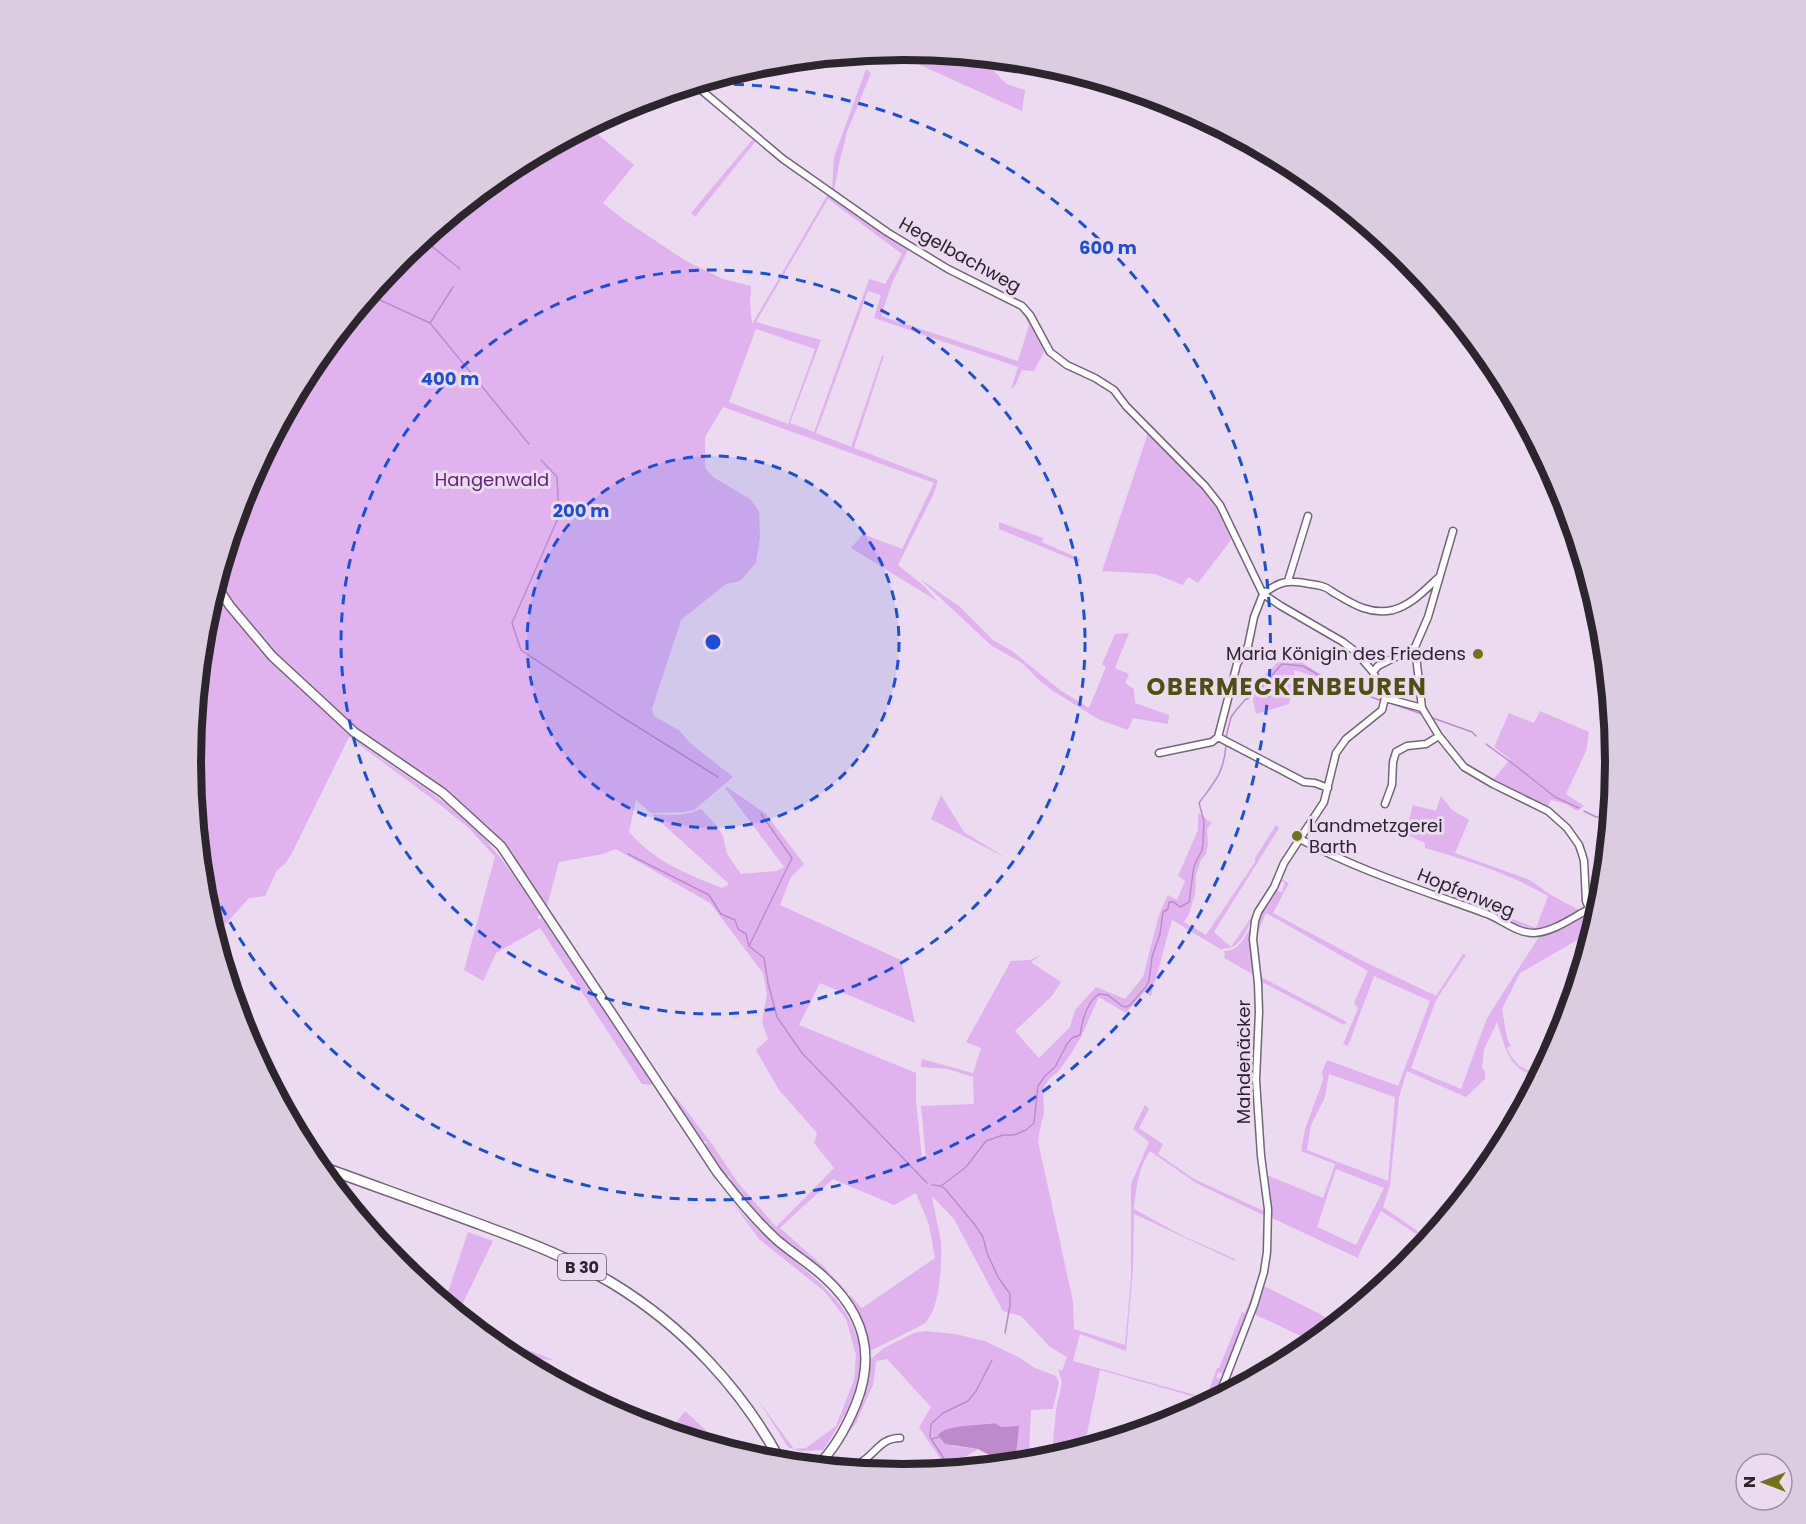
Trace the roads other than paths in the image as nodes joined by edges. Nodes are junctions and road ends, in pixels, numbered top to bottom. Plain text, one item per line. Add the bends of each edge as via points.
1 (701, 90) edge
2 (1308, 516) dead end
3 (1453, 531) dead end
4 (1438, 578) junction
5 (1288, 581) junction
6 (222, 594) edge
7 (1263, 594) junction
8 (1415, 647) junction
9 (1372, 672) junction
10 (1385, 700) junction
11 (1423, 710) junction
12 (1439, 736) junction
13 (1223, 740) junction
14 (1159, 753) dead end
15 (1328, 788) junction
16 (1385, 804) dead end
17 (1300, 839) junction
18 (1588, 909) joint
19 (333, 1171) edge
20 (1222, 1387) edge
21 (900, 1438) dead end
22 (775, 1452) edge
23 (825, 1458) edge
24 (861, 1462) edge

1 - 7 street, Hegelbachweg via 783,159 887,232 948,269 1022,306 1050,352 1114,390 1205,486 1220,505
2 - 5 street
3 - 4 street
4 - 5 street via 1420,596 1402,606 1374,612 1353,605 1324,587
4 - 8 street
5 - 7 street
6 - 23 street via 272,656 354,732 443,794 501,846 717,1172 751,1215 823,1276 852,1309 863,1335 865,1378 852,1413
7 - 9 street via 1356,651
7 - 13 street via 1248,646 1237,664
8 - 9 street
8 - 11 street
9 - 10 street
10 - 11 street
10 - 15 street, Mahdenäcker via 1378,713 1346,739 1336,753
11 - 12 street
12 - 16 street via 1396,752 1391,792
12 - 18 street via 1464,767 1548,811 1567,828 1584,861
13 - 14 street
13 - 15 street via 1304,782
15 - 17 street, Mahdenäcker via 1324,802
17 - 18 street, Hopfenweg via 1522,931 1542,932
17 - 20 street, Mahdenäcker via 1258,912 1254,929 1258,993 1256,1080 1269,1228 1264,1272
19 - 22 main road, B 30 via 557,1254 612,1283 661,1317 713,1364
21 - 24 street via 882,1443

